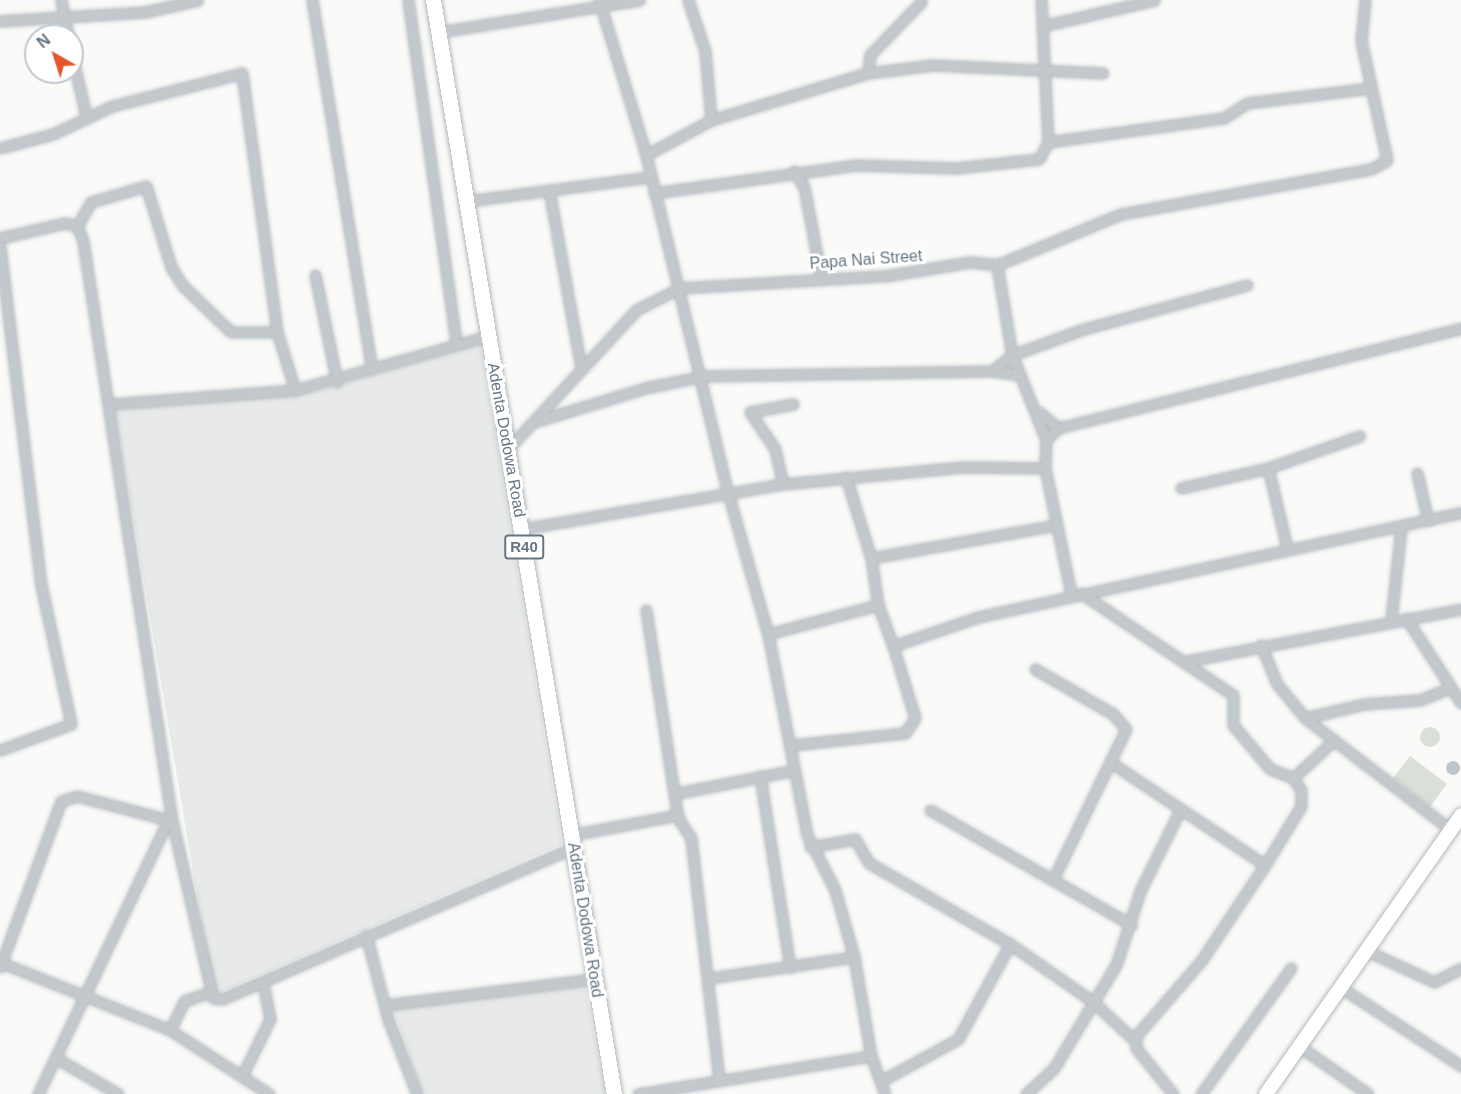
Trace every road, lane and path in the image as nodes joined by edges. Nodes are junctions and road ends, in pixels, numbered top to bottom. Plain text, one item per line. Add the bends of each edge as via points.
1 (61, 0) edge
2 (143, 0) edge
3 (198, 0) edge
4 (312, 0) edge
5 (408, 0) edge
6 (433, 0) edge
7 (639, 0) edge
8 (687, 0) edge
9 (1041, 0) edge
10 (1154, 0) edge
11 (1365, 0) edge
12 (921, 2) dead end
13 (601, 4) edge
14 (145, 12) junction
15 (64, 18) junction
16 (0, 21) edge
17 (65, 24) edge
18 (1046, 25) junction
19 (439, 33) junction
20 (1047, 71) junction
21 (868, 73) junction
22 (1103, 73) dead end
23 (79, 84) edge
24 (1371, 88) junction
25 (86, 116) junction
26 (711, 120) junction
27 (1048, 142) junction
28 (0, 148) edge
29 (646, 155) junction
30 (811, 169) junction
31 (794, 171) junction
32 (650, 177) junction
33 (804, 187) junction
34 (549, 190) junction
35 (654, 192) junction
36 (467, 201) junction
37 (77, 226) junction
38 (0, 237) edge
39 (0, 247) edge
40 (997, 266) junction
41 (315, 275) dead end
42 (821, 277) junction
43 (1247, 285) dead end
44 (680, 288) junction
45 (1461, 328) edge
46 (277, 332) junction
47 (488, 336) junction
48 (456, 343) junction
49 (1012, 356) junction
50 (581, 368) junction
51 (372, 369) junction
52 (992, 371) junction
53 (1019, 375) junction
54 (703, 376) junction
55 (336, 382) junction
56 (296, 390) junction
57 (112, 404) junction
58 (794, 405) dead end
59 (1039, 412) junction
60 (532, 423) junction
61 (1058, 428) junction
62 (1360, 436) dead end
63 (1046, 440) junction
64 (507, 450) junction
65 (1045, 468) junction
66 (1268, 468) junction
67 (1418, 473) dead end
68 (846, 477) junction
69 (783, 484) junction
70 (1181, 488) dead end
71 (728, 493) junction
72 (1461, 513) edge
73 (1428, 521) junction
74 (1057, 525) junction
75 (1401, 528) junction
76 (522, 529) junction
77 (1287, 548) junction
78 (871, 558) junction
79 (1076, 594) junction
80 (878, 605) junction
81 (1461, 609) edge
82 (646, 610) dead end
83 (1406, 618) junction
84 (1391, 620) junction
85 (768, 634) junction
86 (1261, 645) junction
87 (893, 646) junction
88 (1187, 661) junction
89 (1035, 669) dead end
90 (1450, 688) junction
91 (1461, 703) edge
92 (1305, 718) junction
93 (1331, 743) junction
94 (792, 745) junction
95 (0, 750) edge
96 (1110, 762) junction
97 (795, 770) junction
98 (760, 776) junction
99 (1293, 778) junction
100 (678, 793) junction
101 (930, 810) dead end
102 (1180, 810) junction
103 (678, 815) junction
104 (1461, 816) edge
105 (169, 822) junction
106 (1451, 830) junction
107 (572, 842) junction
108 (810, 847) junction
109 (1265, 865) junction
110 (1054, 877) junction
111 (1132, 925) junction
112 (366, 935) junction
113 (1010, 944) junction
114 (1367, 951) junction
115 (854, 957) junction
116 (1, 965) edge
117 (790, 968) junction
118 (1291, 968) dead end
119 (1459, 973) edge
120 (710, 978) junction
121 (595, 979) junction
122 (263, 982) junction
123 (1340, 987) junction
124 (210, 992) junction
125 (87, 998) junction
126 (1092, 1001) junction
127 (385, 1005) junction
128 (170, 1030) junction
129 (1134, 1040) junction
130 (1299, 1046) junction
131 (871, 1056) junction
132 (56, 1058) junction
133 (1461, 1066) edge
134 (242, 1076) junction
135 (719, 1079) junction
136 (880, 1081) junction
137 (1166, 1086) junction
138 (38, 1094) edge
139 (118, 1094) edge
140 (269, 1094) edge
141 (417, 1094) edge
142 (614, 1094) edge
143 (638, 1094) edge
144 (885, 1094) edge
145 (1026, 1094) edge
146 (1158, 1094) edge
147 (1173, 1094) edge
148 (1201, 1094) edge
149 (1266, 1094) edge
150 (1368, 1094) edge

1 - 15 street
2 - 14 street
3 - 14 street
4 - 51 street
5 - 48 street
6 - 19 main road, Adenta Dodowa Road / R40
7 - 13 street
8 - 26 street via 705,51
9 - 18 street
10 - 18 street
11 - 24 street via 1361,40
12 - 21 street via 870,55
13 - 19 street
13 - 29 street
14 - 15 street
15 - 16 street
15 - 17 street
18 - 20 street
19 - 36 main road, Adenta Dodowa Road / R40
20 - 21 street via 933,65
20 - 22 street
20 - 27 street
21 - 26 street
23 - 25 street
24 - 27 street via 1247,103 1224,118
24 - 40 street, Papa Nai Street via 1387,160 1355,174 1121,214
25 - 28 street via 53,134
25 - 46 street via 242,73
26 - 29 street
27 - 30 street via 1043,154 1030,163
29 - 32 street
30 - 31 street
30 - 33 street
31 - 33 street
31 - 35 street
32 - 34 street
32 - 35 street
33 - 42 street
34 - 36 street
34 - 50 street
35 - 44 street
36 - 47 main road, Adenta Dodowa Road / R40
37 - 38 street via 65,223
37 - 46 street via 91,202 146,186 171,267 183,286 231,332
37 - 57 street
39 - 95 street via 41,585 71,724
40 - 42 street, Papa Nai Street via 970,262 903,274
40 - 49 street
41 - 55 street
42 - 44 street, Papa Nai Street
43 - 49 street via 1168,303
44 - 50 street, Papa Nai Street via 636,310
44 - 54 street
45 - 61 street
46 - 56 street
47 - 48 street
47 - 64 main road, Adenta Dodowa Road / R40
48 - 51 street
49 - 52 street
49 - 53 street
50 - 60 street, Papa Nai Street
51 - 55 street
52 - 53 street
52 - 54 street
53 - 59 street
54 - 60 street via 625,393
54 - 71 street
55 - 56 street
56 - 57 street
57 - 105 street
58 - 69 street via 750,412 775,449
59 - 61 street
59 - 63 street
60 - 64 street, Papa Nai Street
61 - 63 street
62 - 66 street
63 - 65 street
64 - 76 main road, Adenta Dodowa Road / R40
65 - 68 street via 962,466
65 - 74 street
66 - 70 street
66 - 77 street
67 - 73 street
68 - 69 street
68 - 78 street
69 - 71 street
71 - 76 street
71 - 85 street
72 - 73 street
73 - 75 street
74 - 78 street
74 - 79 street
75 - 77 street
75 - 84 street
76 - 107 main road, Adenta Dodowa Road / R40
77 - 79 street
78 - 80 street
79 - 87 street via 987,614
79 - 88 street
80 - 85 street
80 - 87 street
81 - 83 street
82 - 100 street
83 - 84 street
83 - 90 street
84 - 86 street
85 - 94 street
86 - 88 street
86 - 92 street via 1277,684
87 - 94 street via 915,718 910,728
88 - 99 street via 1233,695 1233,725 1248,747 1267,767
89 - 96 street via 1121,721 1126,729
90 - 91 street
90 - 92 street via 1420,700 1365,704
92 - 93 street
93 - 99 street
93 - 106 street
94 - 97 street
96 - 102 street
96 - 110 street
97 - 98 street
97 - 108 street
98 - 100 street
98 - 117 street
99 - 109 street via 1301,790 1301,806
100 - 103 street
101 - 110 street
102 - 109 street
102 - 111 street via 1140,891
103 - 107 street
103 - 120 street via 691,838
104 - 106 street
105 - 116 street via 77,796 61,801
105 - 124 street
105 - 125 street
106 - 114 street
107 - 112 street
107 - 121 main road, Adenta Dodowa Road / R40
108 - 113 street via 852,838 869,864
108 - 115 street via 835,890
109 - 129 street via 1201,961
110 - 111 street
111 - 126 street via 1116,965
112 - 122 street
112 - 127 street
113 - 126 street
113 - 136 street via 958,1039
114 - 119 street via 1434,982
114 - 123 street
115 - 117 street
115 - 131 street
116 - 125 street
117 - 120 street
118 - 148 street
120 - 135 street via 708,1020
121 - 127 street
121 - 142 main road, Adenta Dodowa Road / R40
122 - 124 street via 222,999
122 - 134 street via 270,1019
123 - 130 street
123 - 133 street
124 - 128 street via 184,1001
125 - 128 street
125 - 132 street
126 - 129 street
126 - 145 street via 1054,1068
127 - 141 street
128 - 134 street
129 - 137 street
130 - 149 street
130 - 150 street
131 - 135 street
131 - 136 street
132 - 138 street
132 - 139 street
134 - 140 street
135 - 143 street
136 - 144 street
137 - 146 street
137 - 147 street

